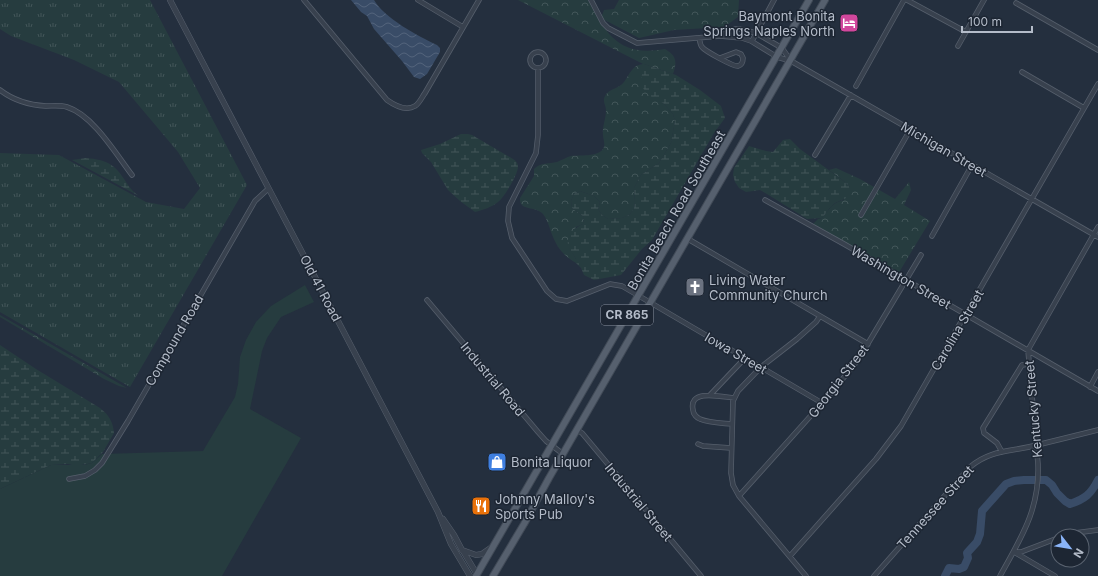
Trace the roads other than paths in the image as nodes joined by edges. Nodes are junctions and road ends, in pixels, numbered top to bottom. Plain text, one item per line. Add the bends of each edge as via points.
1 (170, 0) edge
2 (304, 0) edge
3 (418, 0) edge
4 (479, 0) edge
5 (591, 0) edge
6 (774, 0) edge
7 (809, 0) edge
8 (825, 0) edge
9 (905, 0) edge
10 (984, 0) edge
11 (1016, 3) dead end
12 (463, 27) junction
13 (966, 32) junction
14 (756, 33) junction
15 (720, 36) junction
16 (700, 38) junction
17 (752, 41) junction
18 (958, 46) dead end
19 (782, 48) junction
20 (1098, 50) edge
21 (777, 57) junction
22 (720, 58) junction
23 (791, 61) junction
24 (538, 68) dead end
25 (1022, 72) dead end
26 (1098, 84) edge
27 (856, 86) dead end
28 (0, 90) edge
29 (850, 95) junction
30 (1084, 108) junction
31 (910, 130) junction
32 (815, 156) dead end
33 (972, 166) junction
34 (132, 175) dead end
35 (268, 189) junction
36 (1032, 199) junction
37 (765, 200) dead end
38 (860, 215) dead end
39 (1098, 227) edge
40 (1094, 235) junction
41 (932, 236) dead end
42 (1098, 237) edge
43 (688, 239) junction
44 (921, 255) dead end
45 (906, 280) junction
46 (638, 296) junction
47 (427, 300) dead end
48 (651, 303) junction
49 (966, 314) junction
50 (820, 316) junction
51 (868, 344) junction
52 (1028, 350) junction
53 (745, 358) junction
54 (1028, 364) junction
55 (761, 367) junction
56 (1098, 372) edge
57 (1090, 387) junction
58 (1098, 391) edge
59 (710, 395) junction
60 (734, 398) junction
61 (822, 403) junction
62 (732, 424) junction
63 (577, 430) junction
64 (1098, 430) edge
65 (698, 444) dead end
66 (552, 445) junction
67 (1036, 446) junction
68 (731, 448) junction
69 (1002, 452) junction
70 (563, 454) junction
71 (70, 479) dead end
72 (739, 496) junction
73 (438, 512) junction
74 (1050, 541) edge
75 (493, 546) junction
76 (462, 550) junction
77 (1014, 552) junction
78 (790, 556) junction
79 (477, 575) edge
80 (470, 576) edge
81 (492, 576) edge
82 (700, 576) edge
83 (806, 576) edge
84 (874, 576) edge
85 (1000, 576) edge
86 (1056, 576) edge

1 - 35 street, Old 41 Road
2 - 12 street via 387,100 395,106 405,108 415,106 425,93
3 - 12 street
4 - 12 street
5 - 16 street via 608,28 637,43
6 - 14 street
7 - 19 main road, Bonita Beach Road Southeast / CR 865
8 - 23 main road, Bonita Beach Road Southeast / CR 865
9 - 13 street
9 - 27 street
10 - 13 street
11 - 20 street
13 - 18 street
14 - 15 street via 740,29
14 - 17 street
14 - 19 street
15 - 16 street
15 - 17 street
16 - 22 street via 702,47
17 - 21 street
19 - 21 main road, Bonita Beach Road Southeast / CR 865
19 - 23 street
21 - 23 street
21 - 46 main road, Bonita Beach Road Southeast / CR 865
22 - 22 street via 734,66 741,64 743,58 736,52
23 - 29 street, Michigan Street
23 - 43 main road, Bonita Beach Road Southeast / CR 865
24 - 46 street, Iowa Street via 536,153 509,207 508,221 512,238 547,291 556,299 567,301 610,284 622,286
25 - 30 street
26 - 30 street, Carolina Street
28 - 34 street via 20,102 61,106 80,113 91,122
29 - 31 street, Michigan Street
29 - 32 street
30 - 36 street, Carolina Street
31 - 33 street, Michigan Street
31 - 38 street
33 - 36 street, Michigan Street
33 - 41 street
35 - 71 street, Compound Road via 255,201 102,463 85,476
35 - 73 street, Old 41 Road
36 - 40 street, Michigan Street
36 - 49 street, Carolina Street
37 - 45 street, Washington Street
39 - 40 street, Kentucky Street
40 - 42 street, Michigan Street
40 - 52 street, Kentucky Street
43 - 48 main road, Bonita Beach Road Southeast / CR 865
43 - 50 street
44 - 45 street, Georgia Street
45 - 49 street, Washington Street
45 - 51 street, Georgia Street
46 - 48 street, Iowa Street
46 - 66 main road, Bonita Beach Road Southeast / CR 865
47 - 66 street, Industrial Road via 519,411
48 - 53 street, Iowa Street
48 - 63 main road, Bonita Beach Road Southeast / CR 865
49 - 52 street, Washington Street
49 - 78 street, Carolina Street via 895,436
50 - 51 street
50 - 55 street via 803,334
51 - 61 street, Georgia Street via 846,376
52 - 54 street, Kentucky Street
52 - 57 street, Washington Street
53 - 55 street, Iowa Street
53 - 59 street
54 - 67 street, Kentucky Street
54 - 69 street via 1022,365 983,428 984,433 997,443
55 - 60 street
55 - 61 street, Iowa Street
56 - 57 street
57 - 58 street, Washington Street
59 - 60 street
59 - 62 street via 700,396 694,402 693,411 696,416 702,420
60 - 62 street
61 - 72 street, Georgia Street
62 - 68 street
63 - 70 main road, Bonita Beach Road Southeast / CR 865
63 - 82 street, Industrial Street
64 - 67 street, Tennessee Street
65 - 68 street
66 - 70 street, Industrial Road
66 - 75 main road, Bonita Beach Road Southeast / CR 865
67 - 69 street, Tennessee Street
67 - 77 street, Kentucky Street via 1039,474 1036,491 1028,523
68 - 72 street via 731,479
69 - 84 street, Tennessee Street via 983,457 970,467
70 - 81 main road, Bonita Beach Road Southeast / CR 865
72 - 78 street
73 - 76 street
73 - 80 street, Old 41 Road via 451,544
74 - 77 street
75 - 76 street via 476,556
75 - 79 main road, Bonita Beach Road Southeast / CR 865
76 - 79 street
77 - 85 street, Kentucky Street
77 - 86 street
78 - 83 street

